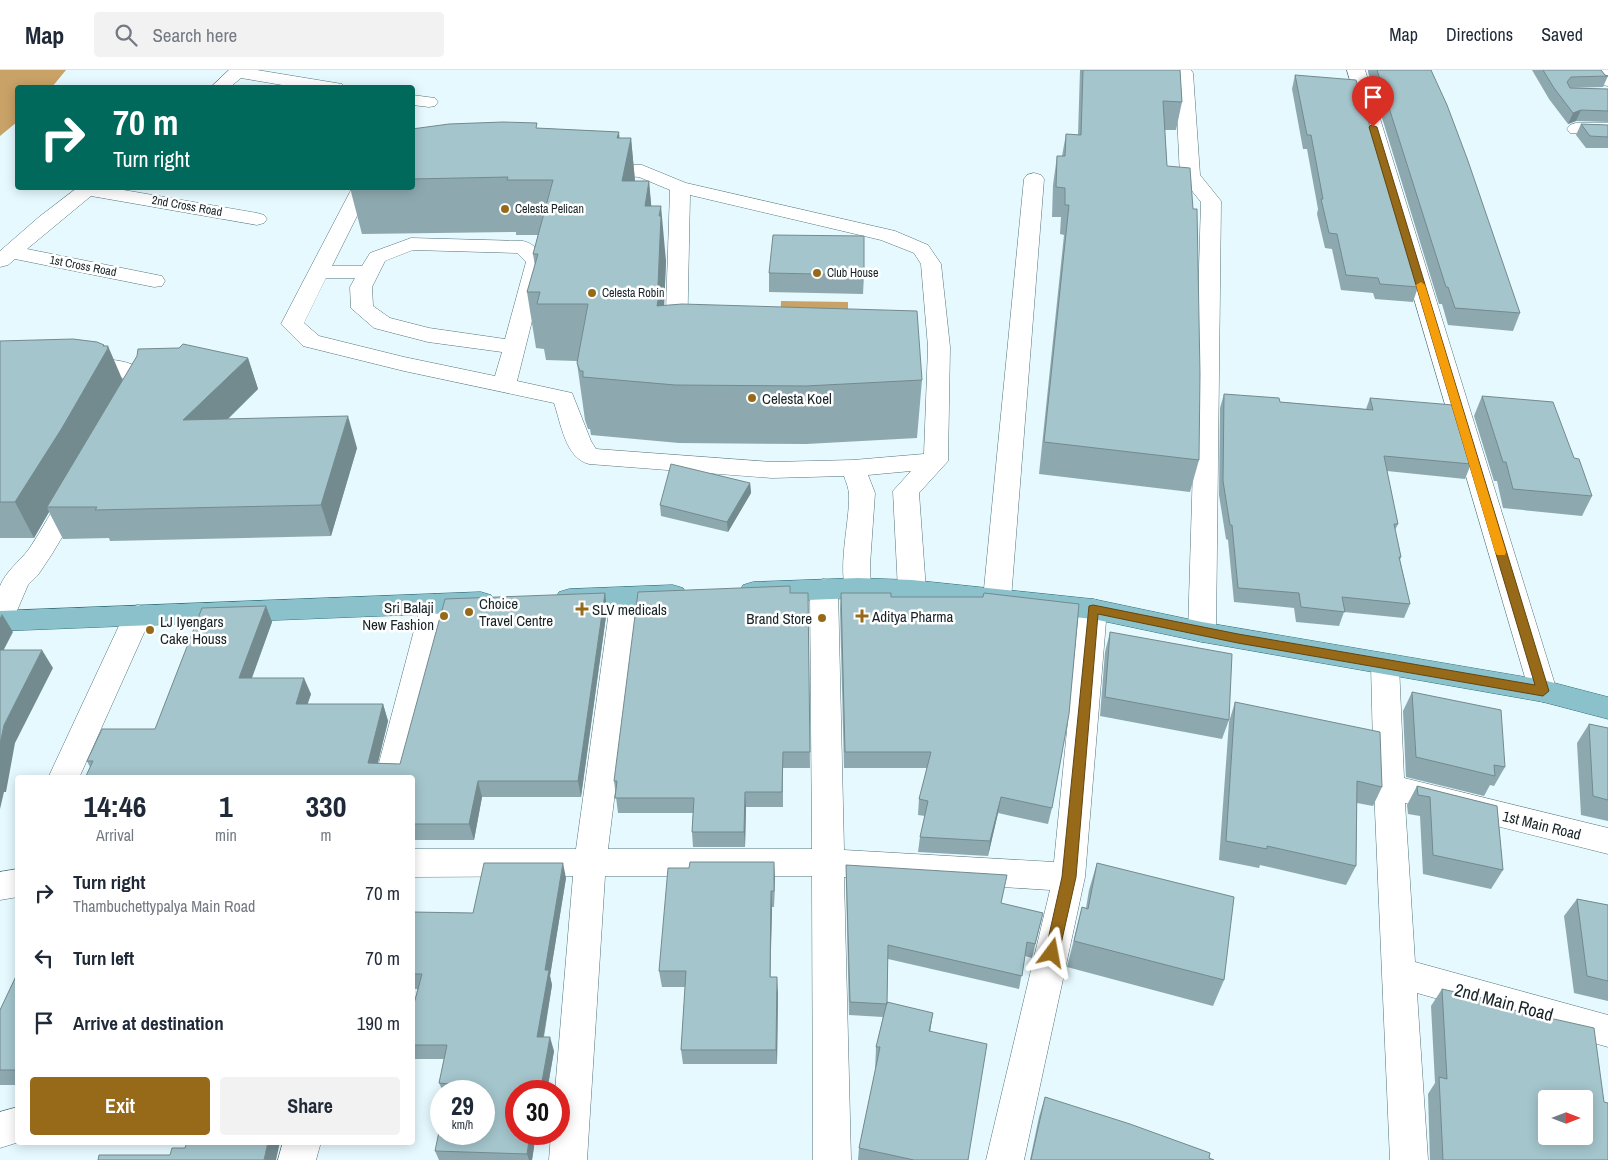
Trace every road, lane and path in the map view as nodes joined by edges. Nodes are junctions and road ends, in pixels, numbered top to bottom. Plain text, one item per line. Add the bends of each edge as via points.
1 (1356, 70) edge
2 (1600, 70) edge
3 (239, 71) edge
4 (1184, 73) dead end
5 (222, 85) edge
6 (319, 85) edge
7 (1605, 90) edge
8 (1576, 129) dead end
9 (1608, 129) edge
10 (573, 168) edge
11 (1034, 180) dead end
12 (680, 186) junction
13 (85, 190) edge
14 (99, 190) edge
15 (361, 190) edge
16 (257, 219) dead end
17 (6, 257) edge
18 (318, 272) junction
19 (369, 272) junction
20 (154, 281) dead end
21 (514, 347) junction
22 (690, 353) edge
23 (57, 367) edge
24 (504, 385) junction
25 (119, 419) edge
26 (936, 462) junction
27 (854, 468) junction
28 (84, 479) edge
29 (8, 577) edge
30 (858, 588) junction
31 (824, 589) junction
32 (912, 590) junction
33 (724, 593) edge
34 (694, 594) edge
35 (625, 597) junction
36 (997, 599) junction
37 (549, 600) edge
38 (501, 602) edge
39 (435, 604) junction
40 (1093, 609) junction
41 (138, 615) junction
42 (0, 620) edge
43 (1202, 632) junction
44 (1385, 665) junction
45 (1543, 691) junction
46 (1608, 708) edge
47 (64, 775) edge
48 (391, 775) edge
49 (1389, 788) junction
50 (1608, 841) edge
51 (828, 862) junction
52 (415, 863) edge
53 (590, 864) junction
54 (1069, 877) junction
55 (15, 884) edge
56 (0, 886) edge
57 (1400, 973) junction
58 (1608, 1031) edge
59 (15, 1126) edge
60 (0, 1130) edge
61 (301, 1145) edge
62 (298, 1160) edge
63 (568, 1160) edge
64 (832, 1160) edge
65 (1005, 1160) edge
66 (1409, 1160) edge

1 - 45 street
2 - 7 street
3 - 5 street
3 - 6 street
4 - 43 street via 1190,176 1211,201
8 - 9 street
10 - 12 street via 642,171
11 - 36 street
12 - 22 street via 676,342
12 - 26 street via 888,235 921,248 931,264 929,358
13 - 17 street
14 - 16 street, 2nd Cross Road
15 - 18 street
17 - 20 street, 1st Cross Road
18 - 19 street
18 - 24 street via 292,324 311,341
19 - 21 street via 360,287 362,308 382,323 428,335
19 - 21 street via 377,257 411,244 523,247 537,261
21 - 24 street
23 - 25 street via 103,366 131,372 137,377 136,386
24 - 27 street via 564,398 579,443 588,456 772,470
26 - 27 street
26 - 32 street via 906,490
27 - 30 street via 862,493
28 - 29 street via 29,568
29 - 42 street
30 - 31 main road
30 - 32 main road
31 - 33 main road
31 - 51 street
32 - 36 main road
34 - 35 main road
35 - 37 main road
35 - 53 street
36 - 40 main road
38 - 39 main road
39 - 41 main road
39 - 48 street
40 - 43 main road
40 - 54 street
41 - 42 main road
41 - 47 street
43 - 44 main road
44 - 45 main road
44 - 49 street
45 - 46 main road
49 - 50 street, 1st Main Road
49 - 57 street
51 - 53 street
51 - 54 street
51 - 64 street
52 - 53 street
53 - 63 street
54 - 65 street
55 - 56 street
57 - 58 street, 2nd Main Road
57 - 66 street
59 - 60 street
61 - 62 street

